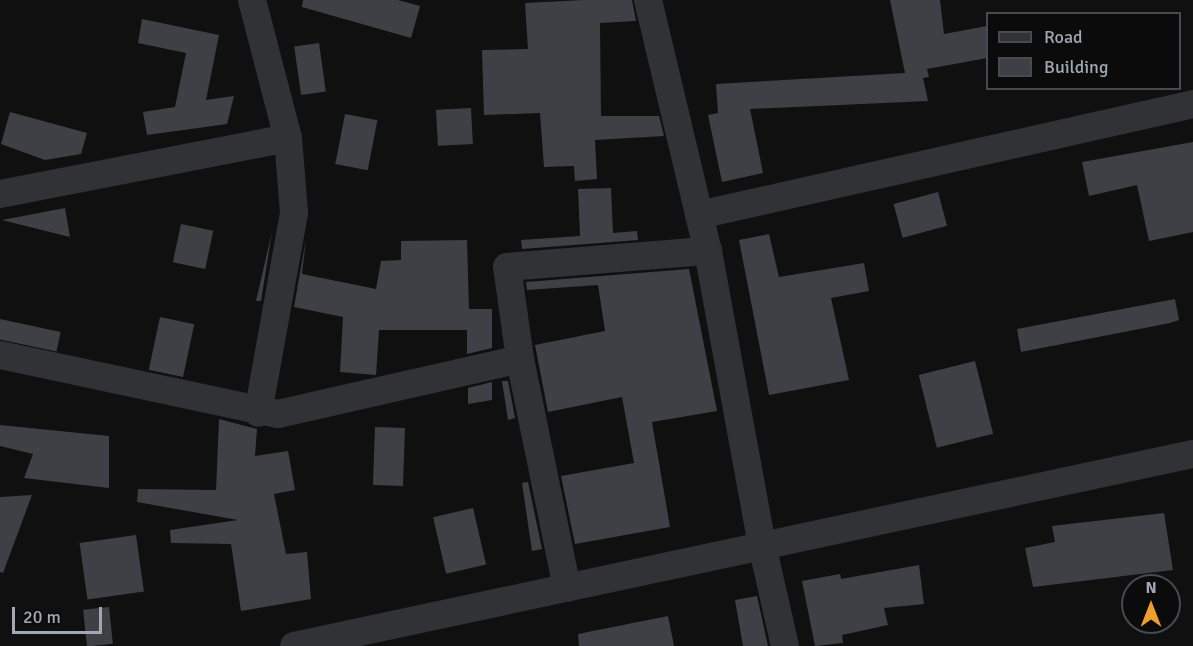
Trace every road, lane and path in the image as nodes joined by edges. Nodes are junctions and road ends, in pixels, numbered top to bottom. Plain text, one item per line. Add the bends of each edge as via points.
1 (252, 0) edge
2 (648, 0) edge
3 (1193, 104) edge
4 (288, 138) junction
5 (0, 194) edge
6 (699, 215) junction
7 (708, 251) junction
8 (0, 355) edge
9 (520, 359) junction
10 (258, 413) junction
11 (1193, 454) edge
12 (762, 545) junction
13 (567, 588) junction
14 (294, 646) edge
15 (785, 646) edge

1 - 4 street
2 - 6 street
3 - 6 street
4 - 5 street
4 - 10 street via 294,213
6 - 7 street
7 - 9 street via 507,267
7 - 12 street
8 - 10 street
9 - 10 street via 278,414
9 - 13 street
11 - 12 street
12 - 13 street
12 - 15 street
13 - 14 street

